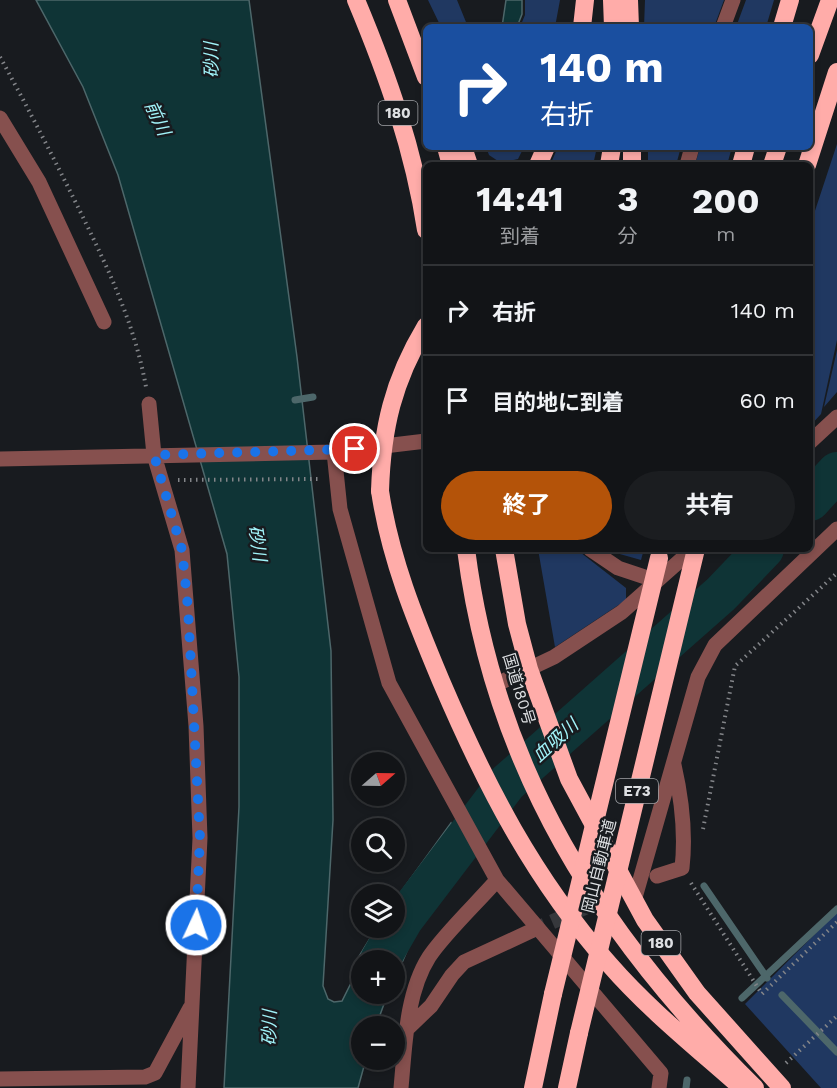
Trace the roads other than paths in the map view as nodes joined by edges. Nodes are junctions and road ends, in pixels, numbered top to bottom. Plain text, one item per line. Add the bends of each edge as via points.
1 (356, 0) edge
2 (399, 0) edge
3 (585, 0) edge
4 (612, 0) edge
5 (629, 0) edge
6 (733, 0) edge
7 (790, 0) edge
8 (830, 0) edge
9 (582, 24) edge
10 (613, 24) edge
11 (630, 24) edge
12 (724, 24) edge
13 (783, 24) edge
14 (423, 44) edge
15 (813, 47) edge
16 (423, 68) edge
17 (837, 72) edge
18 (0, 118) edge
19 (813, 146) edge
20 (423, 215) edge
21 (104, 322) dead end
22 (423, 332) edge
23 (149, 404) road end
24 (837, 417) edge
25 (813, 439) edge
26 (423, 441) edge
27 (330, 452) junction
28 (158, 455) junction
29 (0, 459) edge
30 (837, 529) edge
31 (467, 552) edge
32 (505, 552) edge
33 (594, 552) edge
34 (691, 552) edge
35 (693, 552) edge
36 (813, 552) edge
37 (813, 552) edge
38 (660, 553) edge
39 (657, 581) junction
40 (529, 669) junction
41 (497, 684) junction
42 (674, 765) junction
43 (657, 876) dead end
44 (497, 880) junction
45 (634, 901) junction
46 (531, 931) tunnel mouth
47 (192, 1005) junction
48 (407, 1029) junction
49 (0, 1079) edge
50 (189, 1088) edge
51 (401, 1088) edge
52 (533, 1088) edge
53 (567, 1088) edge
54 (659, 1088) edge
55 (742, 1088) edge
56 (755, 1088) edge
57 (782, 1088) edge

1 - 20 highway, 180 via 395,101
2 - 14 highway
2 - 16 highway
3 - 9 highway
4 - 10 highway
5 - 11 highway
6 - 12 street
7 - 13 highway
8 - 15 highway
17 - 19 highway
18 - 21 street via 39,182
22 - 55 highway, bridge via 391,401 384,432 380,491 408,600 475,760 514,836 609,965
23 - 28 street
24 - 25 street
26 - 27 street
27 - 28 street
27 - 44 street via 340,509 389,683
28 - 29 street
28 - 47 street via 182,550 193,661 200,838
30 - 37 street
31 - 41 highway, 国道180号 / 180 via 482,635
32 - 40 highway, 国道180号 / 180
33 - 39 street via 618,568
34 - 39 street
35 - 53 highway, 岡山自動車道 / E73, bridge
36 - 42 street via 715,645 698,677
38 - 52 highway, 岡山自動車道 / E73, bridge
39 - 40 street via 622,612
40 - 41 street
40 - 45 highway, 国道180号 / 180 via 569,779
41 - 56 highway, 国道180号 / 180 via 511,732 541,806 591,893 650,976
42 - 43 street via 682,797 682,868
42 - 45 street
44 - 48 street via 429,957 417,986
44 - 54 street via 662,1073
45 - 57 highway, 国道180号 / 180 via 697,993
46 - 48 street via 464,962 431,1006
47 - 49 street via 155,1073 145,1077
47 - 50 street
48 - 51 street

